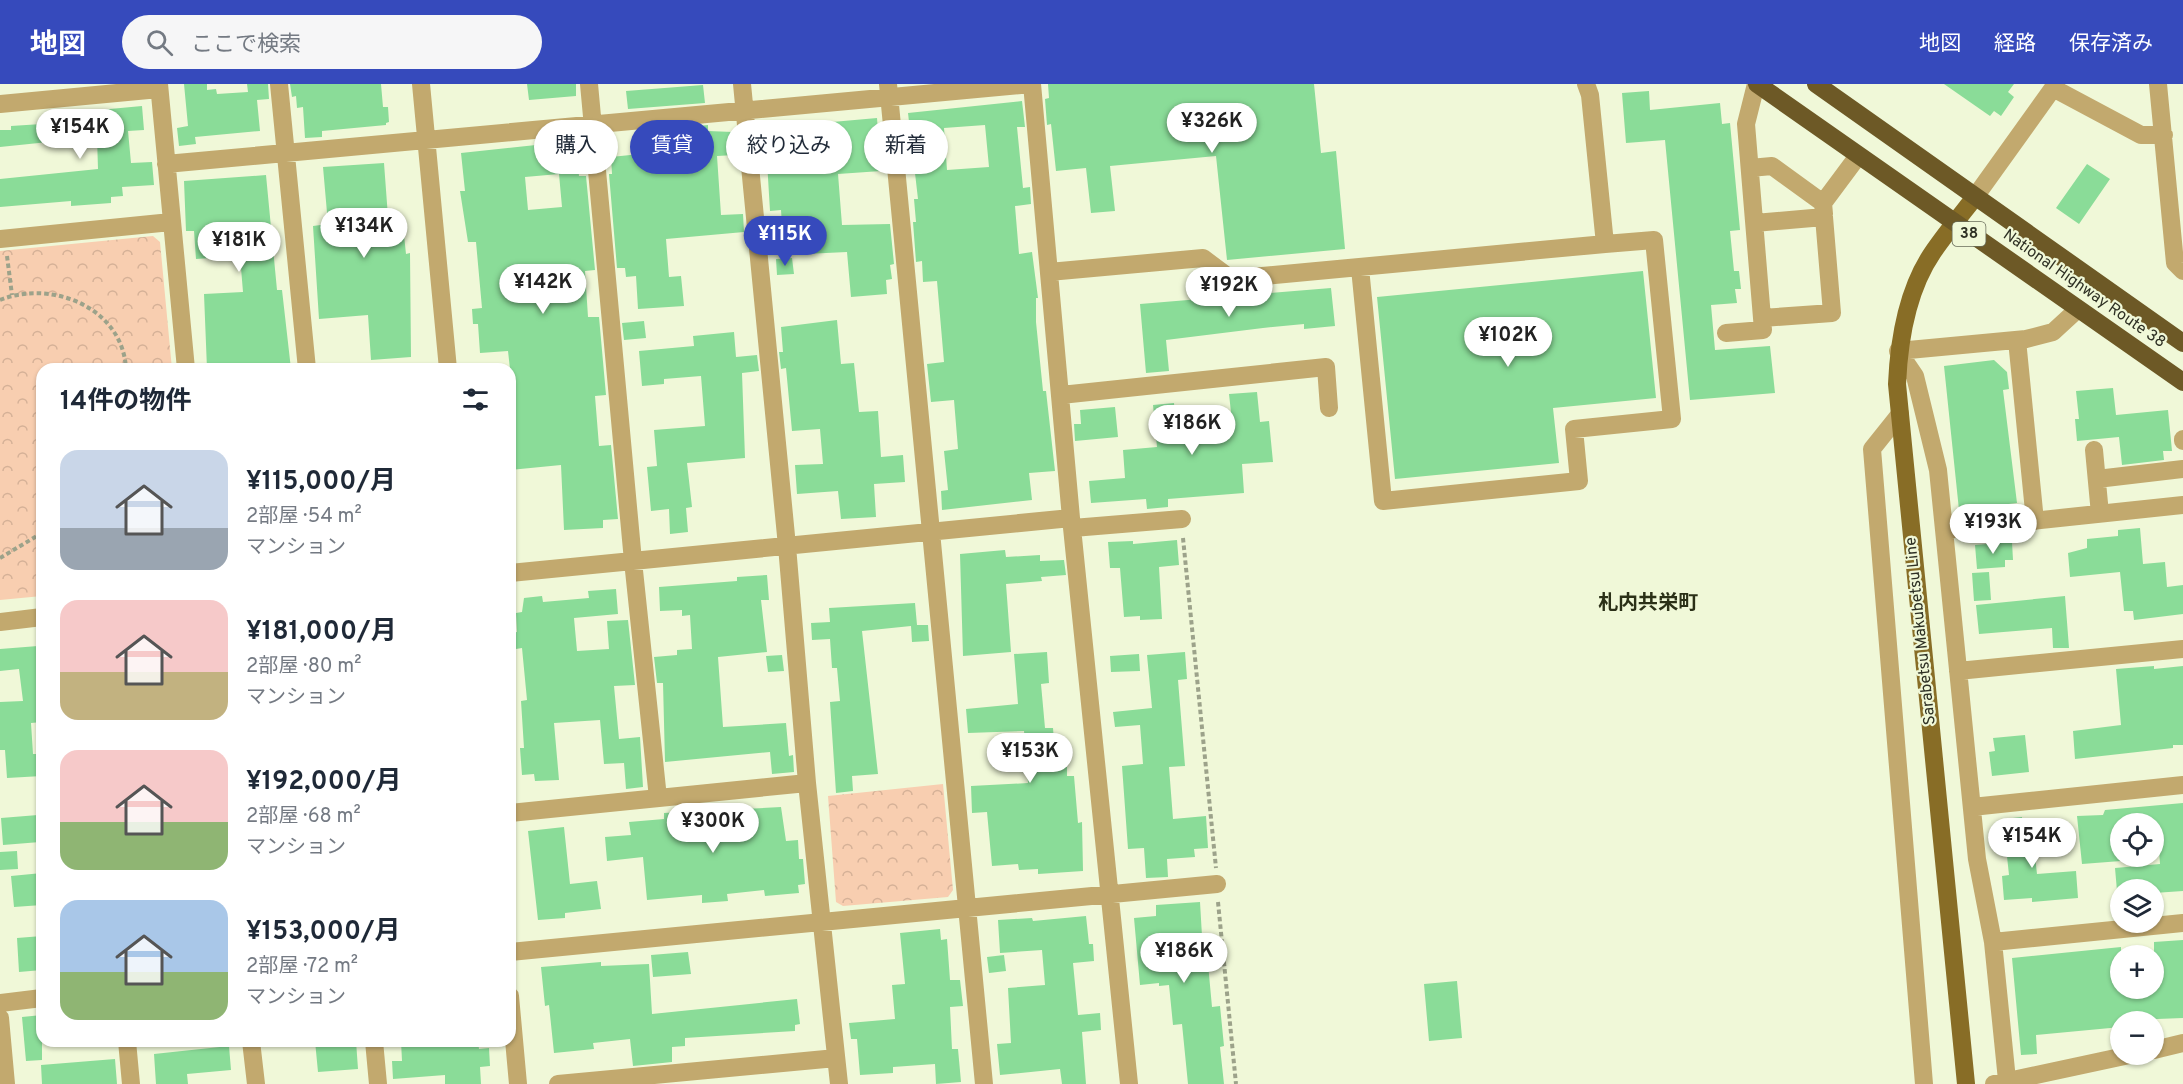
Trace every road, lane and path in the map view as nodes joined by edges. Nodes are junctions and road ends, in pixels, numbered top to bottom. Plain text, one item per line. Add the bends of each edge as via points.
1 (279, 84) edge
2 (421, 84) edge
3 (589, 84) edge
4 (742, 84) edge
5 (1032, 84) edge
6 (1756, 84) edge
7 (1816, 84) edge
8 (2158, 84) edge
9 (159, 86) edge
10 (2054, 86) edge
11 (1591, 88) edge
12 (889, 91) edge
13 (0, 104) edge
14 (744, 111) junction
15 (593, 120) edge
16 (618, 123) edge
17 (534, 130) edge
18 (2164, 135) junction
19 (427, 139) junction
20 (286, 154) junction
21 (2175, 155) edge
22 (1858, 156) junction
23 (166, 164) junction
24 (1750, 168) junction
25 (597, 174) edge
26 (1975, 197) junction
27 (1824, 210) junction
28 (171, 222) junction
29 (1755, 223) junction
30 (1954, 224) junction
31 (3, 243) edge
32 (1605, 244) junction
33 (1360, 267) junction
34 (2183, 271) edge
35 (1049, 272) junction
36 (12, 296) junction
37 (0, 300) edge
38 (2078, 309) junction
39 (1762, 318) junction
40 (1726, 333) dead end
41 (2018, 340) junction
42 (2183, 343) edge
43 (1898, 351) junction
44 (124, 363) edge
45 (185, 363) edge
46 (306, 363) edge
47 (447, 363) edge
48 (2183, 382) edge
49 (1061, 395) junction
50 (1329, 408) dead end
51 (1900, 414) junction
52 (2094, 450) dead end
53 (2183, 469) edge
54 (2097, 479) junction
55 (2183, 505) edge
56 (2100, 514) junction
57 (1182, 519) joint
58 (2035, 521) junction
59 (1072, 523) junction
60 (1946, 530) junction
61 (931, 531) junction
62 (36, 537) edge
63 (787, 546) junction
64 (0, 558) edge
65 (633, 561) junction
66 (516, 572) edge
67 (36, 618) edge
68 (0, 622) edge
69 (2183, 649) edge
70 (1958, 671) junction
71 (807, 783) junction
72 (2183, 785) edge
73 (658, 798) junction
74 (1972, 807) junction
75 (516, 812) edge
76 (1217, 884) junction
77 (1108, 893) junction
78 (967, 908) junction
79 (823, 922) junction
80 (2183, 923) edge
81 (1993, 942) junction
82 (516, 951) edge
83 (36, 1000) edge
84 (0, 1003) edge
85 (0, 1018) edge
86 (2183, 1043) edge
87 (128, 1047) edge
88 (252, 1047) edge
89 (375, 1047) edge
90 (515, 1047) edge
91 (2164, 1048) edge
92 (836, 1058) junction
93 (2110, 1060) edge
94 (1965, 1077) edge
95 (2000, 1082) edge
96 (6, 1084) edge
97 (131, 1084) edge
98 (256, 1084) edge
99 (378, 1084) edge
100 (518, 1084) edge
101 (558, 1084) edge
102 (839, 1084) edge
103 (984, 1084) edge
104 (1129, 1084) edge
105 (1236, 1084) edge
106 (1924, 1084) edge

1 - 20 street
2 - 19 street
3 - 15 street
4 - 14 street
5 - 12 street
5 - 35 street
6 - 22 highway, National Highway Route 38 / 38
6 - 24 street via 1746,123
7 - 26 highway, National Highway Route 38 / 38
8 - 18 street
9 - 13 street
9 - 23 street
10 - 18 street via 2141,135
10 - 26 street
11 - 32 street
12 - 14 street
12 - 61 street
14 - 16 street
14 - 63 street
17 - 19 street
18 - 21 street
19 - 20 street
19 - 47 street
20 - 23 street
20 - 46 street
21 - 34 street via 2175,263
22 - 27 street
22 - 30 highway, National Highway Route 38 / 38
23 - 28 street
24 - 27 street via 1772,166
24 - 29 street
25 - 65 street
26 - 30 main road, Sarabetsu Makubetsu Line
26 - 42 highway, National Highway Route 38 / 38
27 - 29 street
27 - 39 street via 1832,313
28 - 31 street
28 - 45 street
29 - 39 street
30 - 38 highway, National Highway Route 38 / 38
30 - 43 main road, Sarabetsu Makubetsu Line via 1931,254 1910,302
31 - 36 path
32 - 33 street
32 - 33 street via 1654,240 1672,419 1574,429 1579,481 1395,500 1383,501
33 - 35 street via 1231,279 1203,258
35 - 49 street
36 - 37 path
36 - 44 path via 46,293 72,298 96,313 118,338
38 - 41 street via 2052,332
38 - 48 highway, National Highway Route 38 / 38
39 - 40 street via 1763,330
41 - 43 street
41 - 58 street
43 - 51 main road, Sarabetsu Makubetsu Line
43 - 60 street via 1915,376 1938,470
49 - 50 street via 1326,367
49 - 59 street
51 - 94 main road, Sarabetsu Makubetsu Line
51 - 106 street via 1872,449
52 - 54 street
53 - 54 street
54 - 56 street
55 - 56 street
56 - 58 street
57 - 59 street
57 - 76 path
58 - 60 street
59 - 61 street
59 - 77 street
60 - 70 street
61 - 63 street
61 - 78 street
62 - 64 path
63 - 65 street
63 - 71 street
65 - 66 street
65 - 73 street
67 - 68 street
69 - 70 street
70 - 74 street
71 - 73 street
71 - 79 street
72 - 74 street
73 - 75 street
74 - 81 street via 1977,859
76 - 77 street
76 - 105 path
77 - 78 street
77 - 104 street
78 - 79 street
78 - 103 street
79 - 82 street
79 - 92 street
80 - 81 street
81 - 95 street
83 - 84 street
85 - 96 street
86 - 91 street
87 - 97 street
88 - 98 street
89 - 99 street
90 - 100 street
92 - 101 street
92 - 102 street
93 - 95 street

